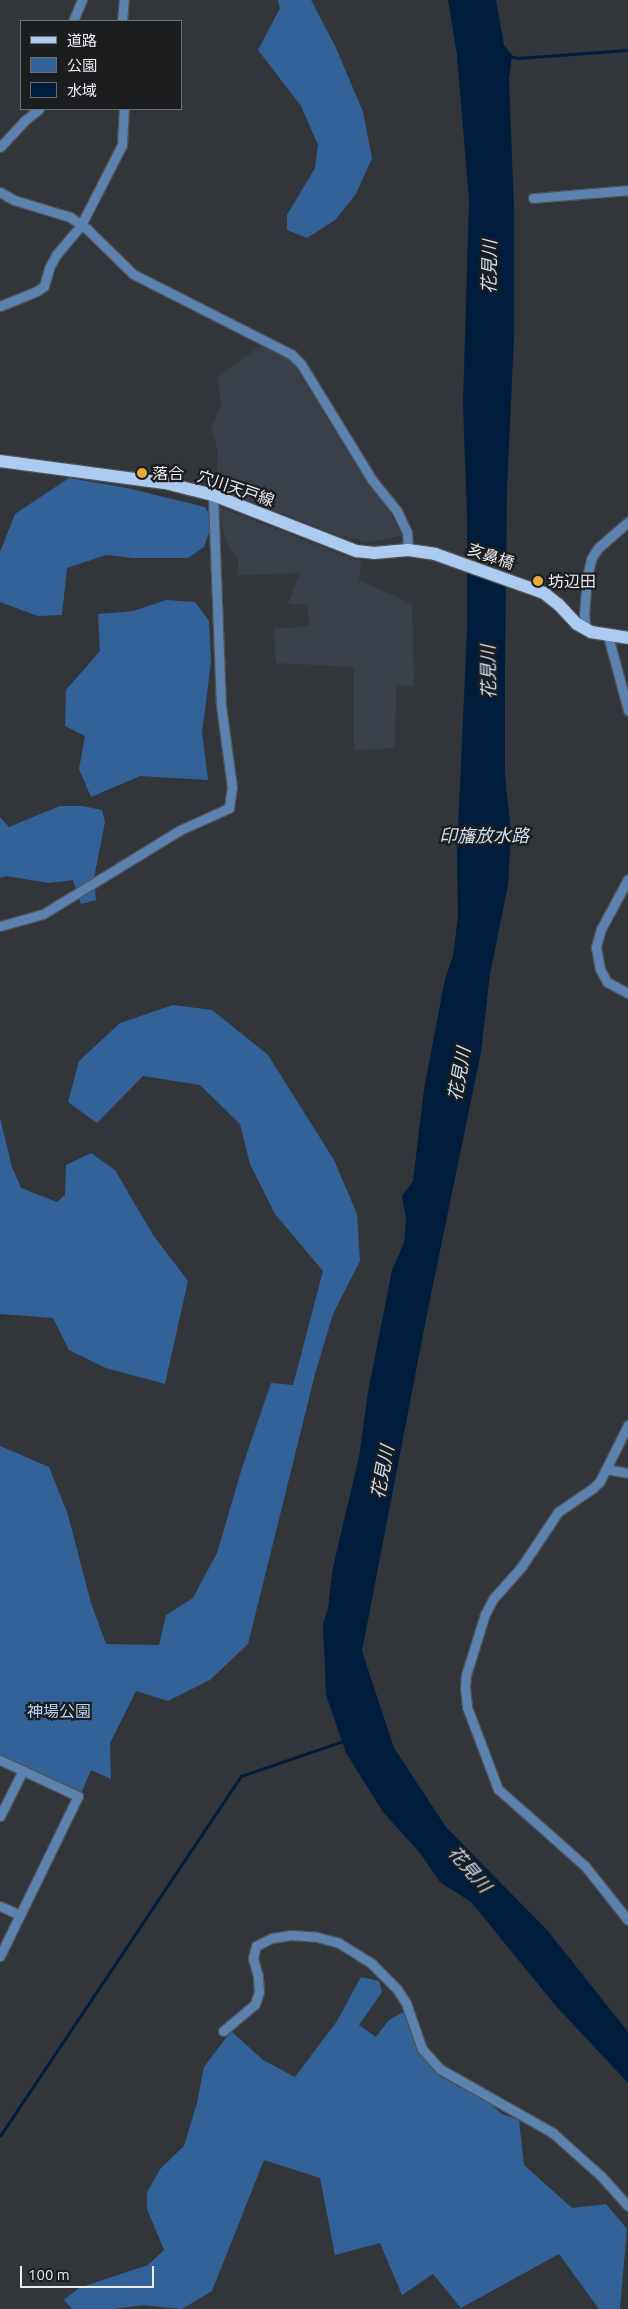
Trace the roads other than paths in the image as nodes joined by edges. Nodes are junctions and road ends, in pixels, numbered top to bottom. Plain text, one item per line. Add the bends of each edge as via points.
1 (82, 0) edge
2 (124, 0) edge
3 (73, 20) edge
4 (122, 20) edge
5 (38, 110) edge
6 (124, 110) edge
7 (0, 147) edge
8 (628, 190) edge
9 (0, 192) edge
10 (533, 198) dead end
11 (81, 225) junction
12 (0, 306) edge
13 (0, 461) edge
14 (213, 495) junction
15 (628, 522) edge
16 (408, 550) junction
17 (455, 561) joint
18 (586, 630) junction
19 (608, 636) junction
20 (628, 638) edge
21 (628, 710) edge
22 (628, 879) edge
23 (0, 926) edge
24 (628, 993) edge
25 (628, 1425) edge
26 (606, 1469) junction
27 (628, 1473) edge
28 (0, 1760) edge
29 (23, 1770) junction
30 (0, 1816) edge
31 (0, 1906) edge
32 (20, 1915) junction
33 (628, 1920) edge
34 (0, 1956) edge
35 (223, 2031) dead end
36 (628, 2206) edge

1 - 3 street
2 - 4 street
5 - 7 street
6 - 11 street via 122,146
8 - 10 street
9 - 11 street via 14,200 70,216
11 - 12 street via 56,255 44,286
11 - 16 street via 133,274 291,354 301,364 372,480 397,511 407,532
13 - 14 main road, 穴川天戸線 via 165,483
14 - 16 main road, 穴川天戸線 via 347,549 374,553
14 - 23 street via 220,706 232,788 229,808 180,830 43,914
15 - 18 street via 598,548 591,559 584,614
16 - 17 main road, 穴川天戸線
17 - 18 main road, 亥鼻橋 via 544,593
18 - 19 main road
19 - 20 main road
19 - 21 street
22 - 24 street via 601,929 596,947 606,982
25 - 26 street
26 - 27 street
26 - 33 street via 593,1488 558,1512 522,1566 492,1599 466,1675 465,1688 467,1707 498,1789 584,1866
28 - 29 street
29 - 30 street
29 - 32 street via 78,1796
31 - 32 street
32 - 34 street
35 - 36 street via 255,2004 258,1984 252,1958 256,1946 272,1938 291,1935 339,1943 372,1964 398,1989 422,2049 440,2069 553,2133 601,2176

